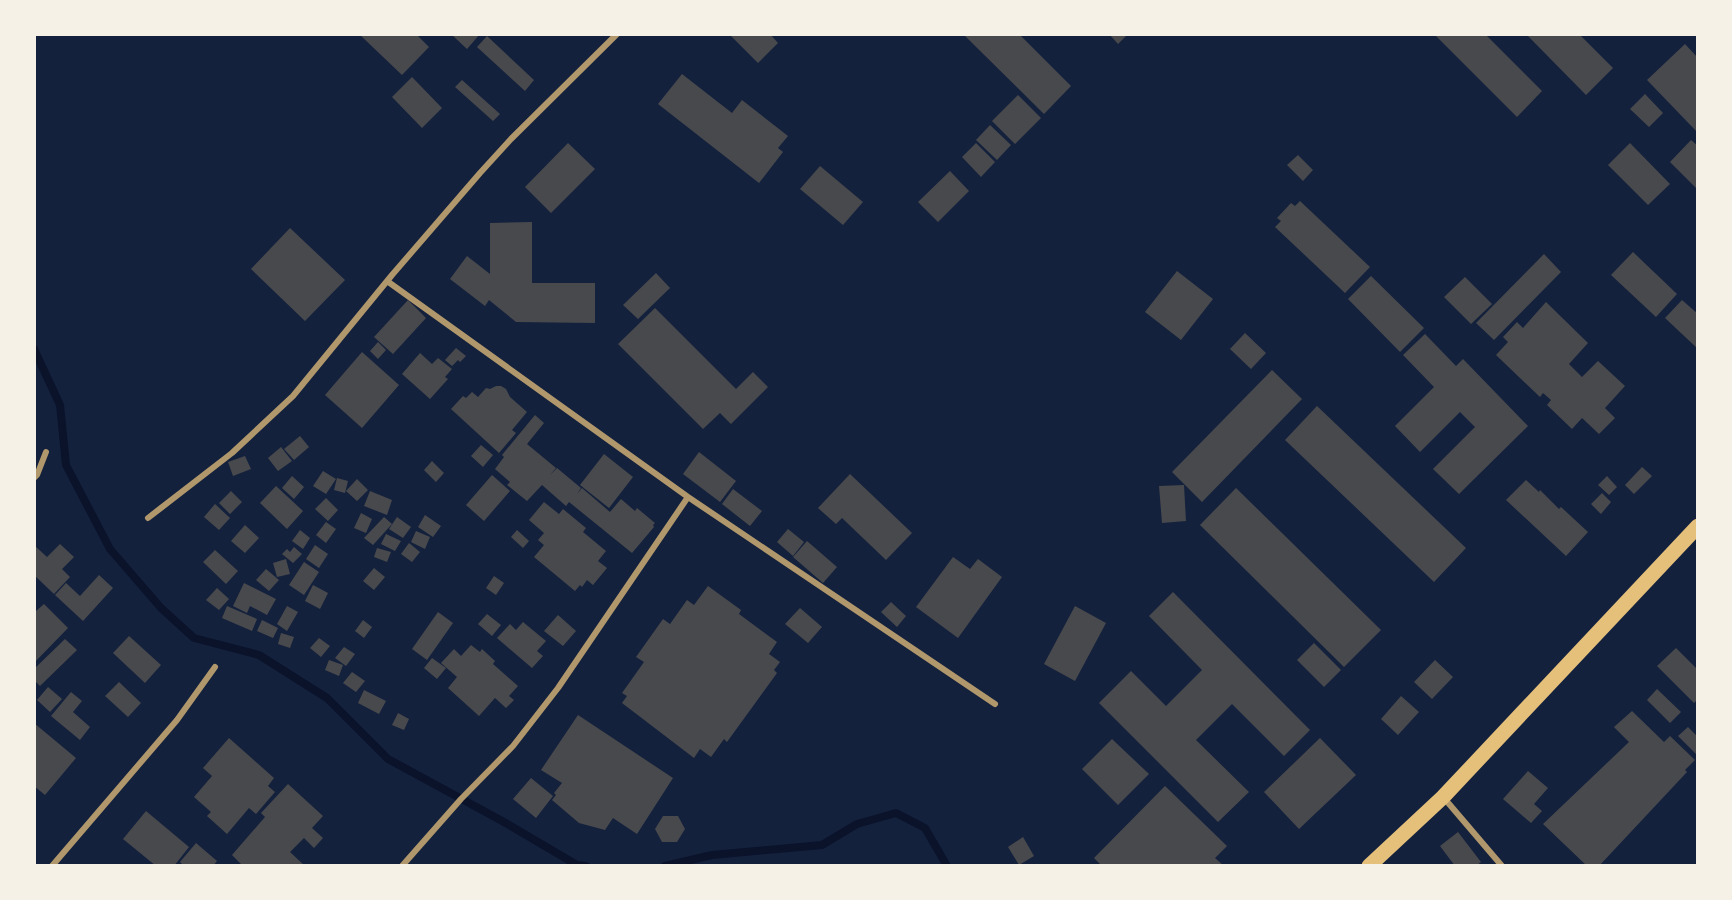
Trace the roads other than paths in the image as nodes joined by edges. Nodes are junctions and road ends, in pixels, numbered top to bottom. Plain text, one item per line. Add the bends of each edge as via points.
1 (616, 34) edge
2 (387, 282) junction
3 (46, 452) dead end
4 (34, 478) edge
5 (688, 497) junction
6 (148, 518) dead end
7 (1698, 526) edge
8 (215, 667) dead end
9 (995, 704) dead end
10 (1443, 798) junction
11 (52, 866) edge
12 (402, 866) edge
13 (1369, 866) edge
14 (1502, 866) edge

1 - 2 street via 511,139
2 - 5 street
2 - 6 street via 293,396 232,453
3 - 4 street
5 - 9 street
5 - 12 street via 558,688 513,746 460,798
7 - 10 main road
8 - 11 street via 177,720
10 - 13 main road
10 - 14 street

